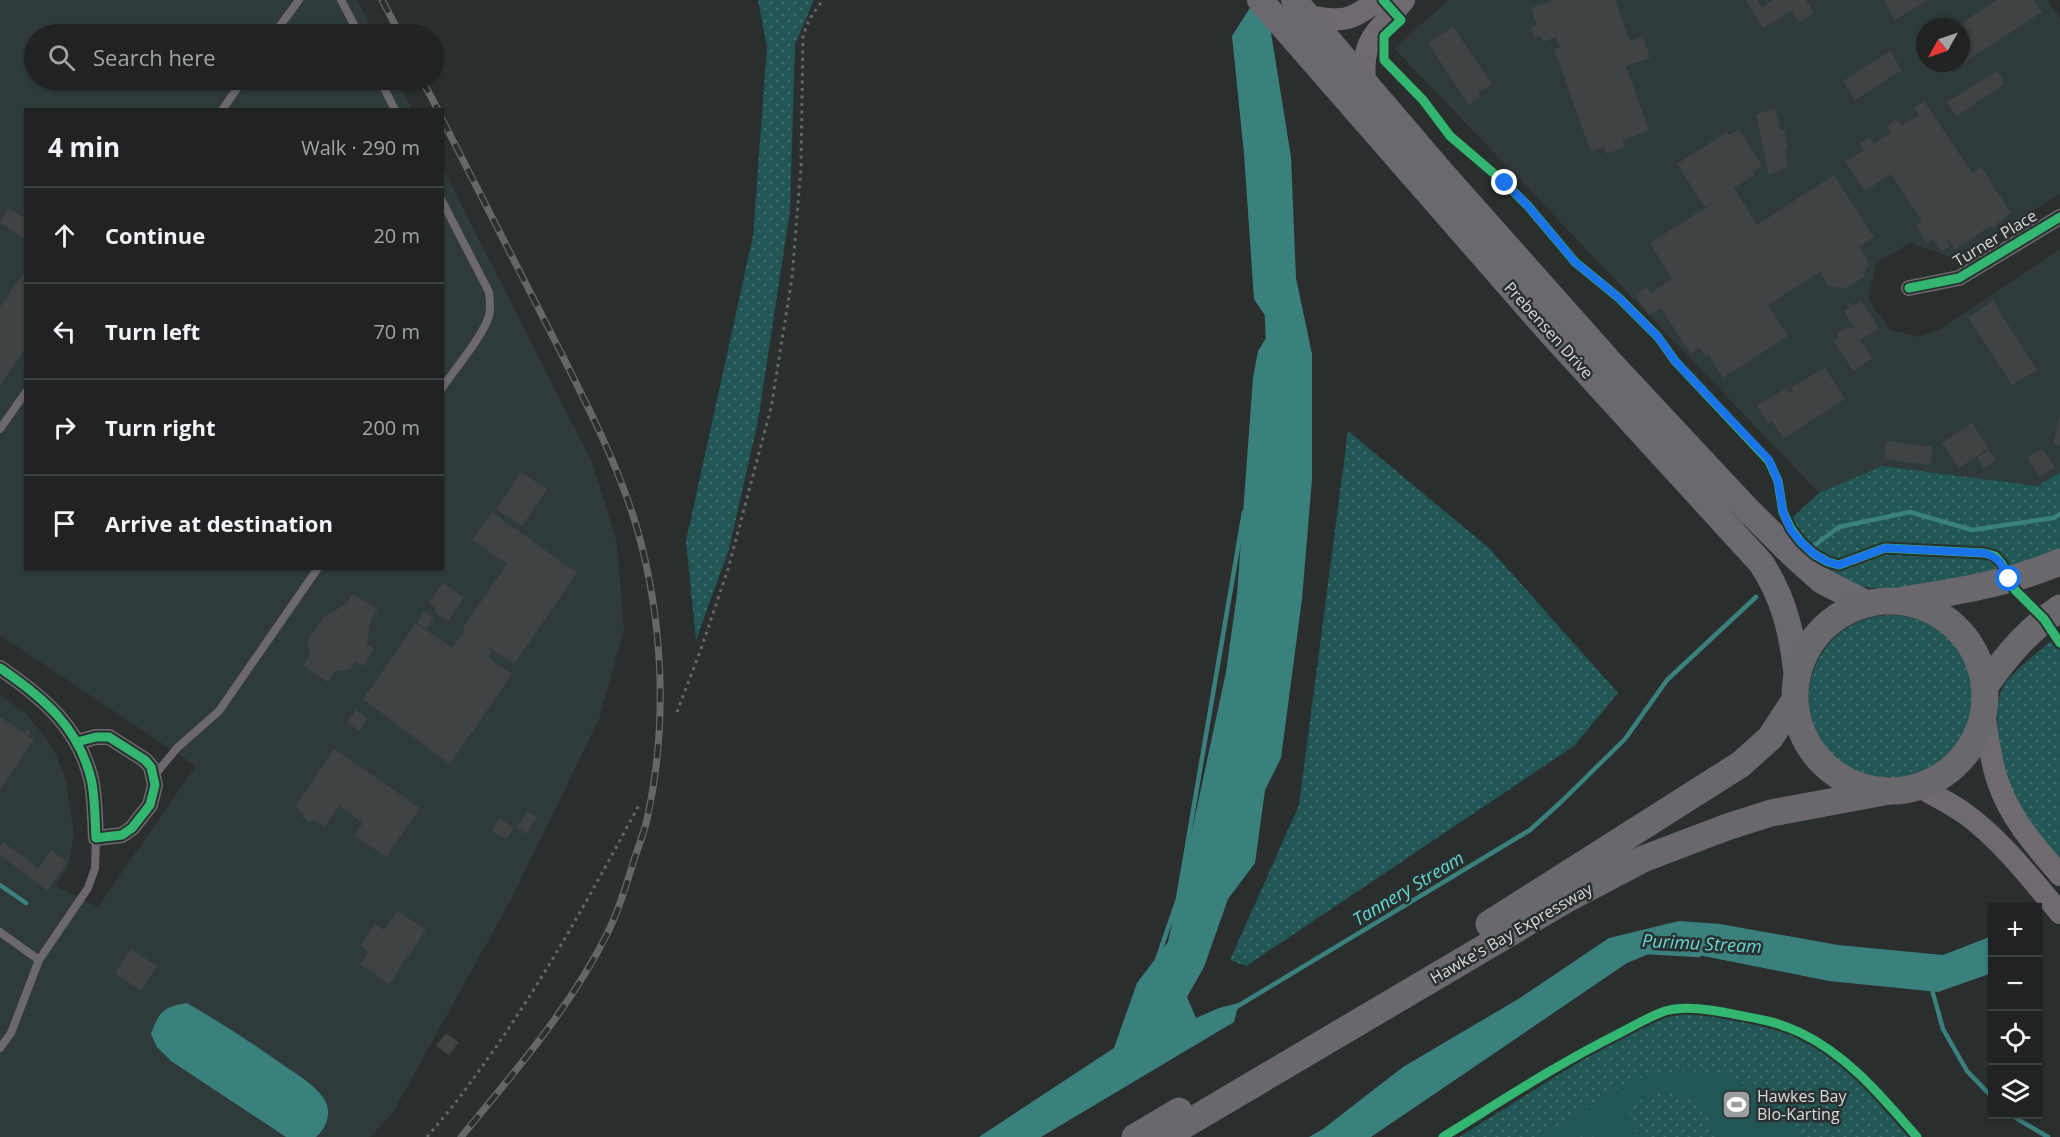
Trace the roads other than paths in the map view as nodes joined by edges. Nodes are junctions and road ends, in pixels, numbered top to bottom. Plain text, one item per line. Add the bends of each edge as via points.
1 (299, 0) edge
2 (341, 0) edge
3 (1260, 0) edge
4 (1378, 0) edge
5 (1404, 0) edge
6 (1300, 8) edge
7 (281, 24) edge
8 (354, 24) edge
9 (1365, 83) junction
10 (236, 90) edge
11 (385, 90) edge
12 (223, 108) edge
13 (394, 108) edge
14 (444, 205) edge
15 (2060, 217) edge
16 (1909, 288) dead end
17 (444, 385) edge
18 (24, 395) edge
19 (0, 429) edge
20 (2060, 562) edge
21 (317, 570) edge
22 (1895, 601) junction
23 (1868, 604) junction
24 (2060, 608) edge
25 (0, 668) edge
26 (1985, 686) junction
27 (1796, 690) junction
28 (1984, 713) junction
29 (77, 742) junction
30 (153, 777) junction
31 (1919, 786) junction
32 (1884, 792) junction
33 (96, 838) junction
34 (2060, 875) edge
35 (2060, 913) edge
36 (0, 932) edge
37 (39, 960) junction
38 (0, 1048) edge
39 (1135, 1137) edge
40 (1164, 1137) edge

1 - 7 lane
2 - 8 lane
3 - 27 main road, Prebensen Drive via 1549,331 1761,563 1790,626
4 - 6 main road via 1349,19 1326,19
5 - 9 main road via 1378,28 1365,50
6 - 9 main road, Prebensen Drive
9 - 23 main road, Prebensen Drive via 1608,360 1749,511 1822,581
10 - 12 lane
11 - 13 lane
14 - 17 lane via 489,292 490,306 481,333
15 - 16 street, Turner Place via 1959,278
18 - 19 lane
20 - 22 highway via 1971,589
21 - 30 lane via 219,711 177,748
22 - 23 highway
22 - 26 highway via 1920,606 1955,627 1972,649
23 - 27 highway via 1841,615 1825,627 1800,664
24 - 26 highway via 2015,646
25 - 29 street via 45,701
26 - 28 highway
27 - 32 highway via 1801,730 1822,764 1849,782
27 - 39 highway, Hawke's Bay Expressway via 1770,738 1741,764 1368,1000
28 - 31 highway via 1971,743 1954,766
28 - 34 main road via 1992,761 2004,797 2024,832
29 - 30 street via 109,737 145,760
29 - 33 street via 92,783
30 - 33 street via 150,805 132,828 122,835
31 - 32 highway
31 - 35 main road via 1965,813 1996,840
32 - 40 highway, Hawke's Bay Expressway via 1771,813 1643,859 1557,904
33 - 37 lane via 95,868 88,888
36 - 37 lane
37 - 38 lane via 11,1033

